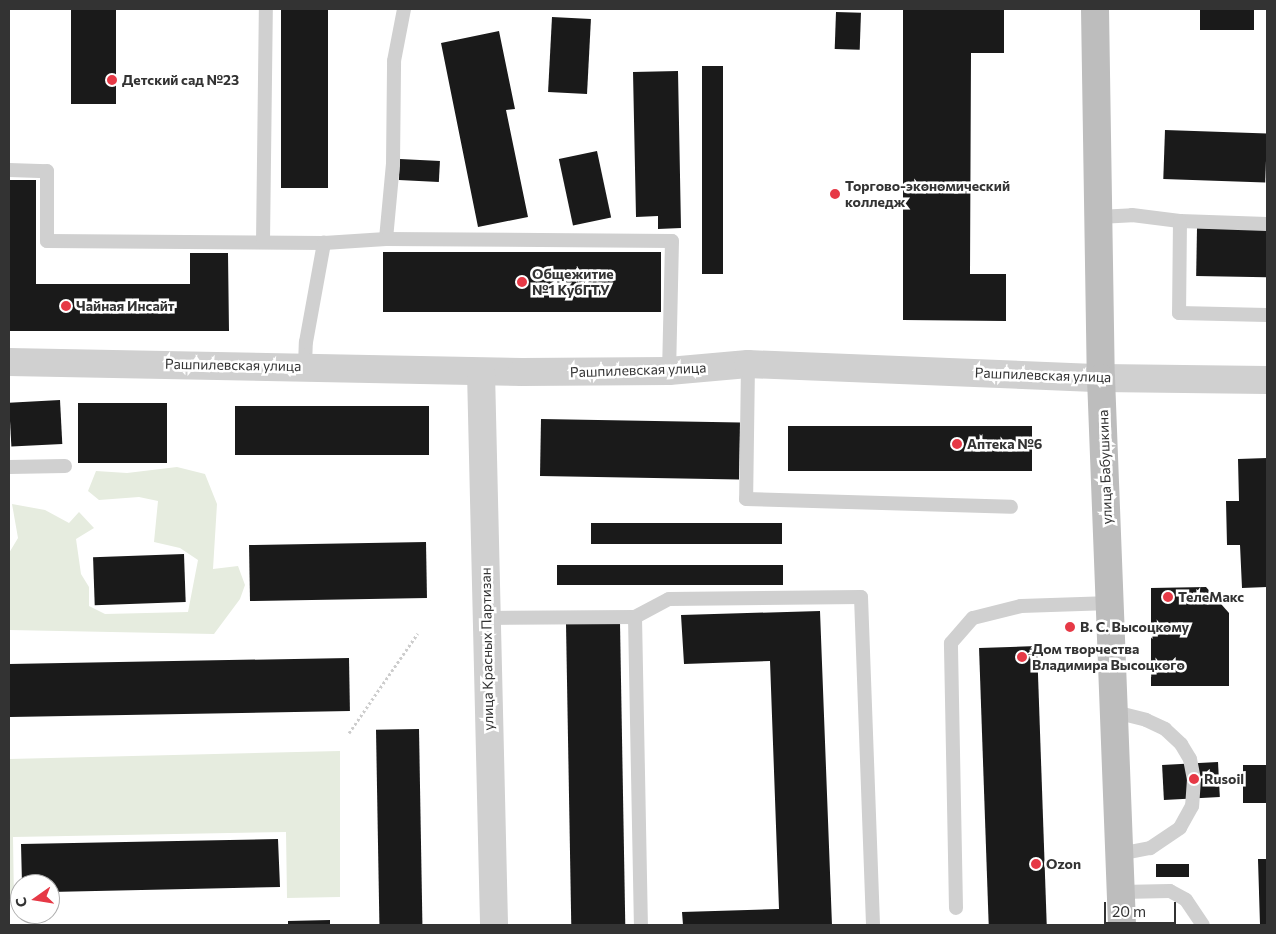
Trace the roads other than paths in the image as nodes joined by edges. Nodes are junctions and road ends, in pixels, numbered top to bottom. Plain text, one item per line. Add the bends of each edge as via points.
1 (266, 9) edge
2 (404, 9) edge
3 (1094, 9) edge
4 (9, 170) edge
5 (1099, 217) junction
6 (1180, 221) junction
7 (1267, 224) edge
8 (386, 239) junction
9 (262, 242) junction
10 (324, 243) junction
11 (1267, 315) edge
12 (9, 362) edge
13 (748, 364) junction
14 (305, 366) junction
15 (669, 371) junction
16 (481, 372) junction
17 (1101, 378) junction
18 (1267, 380) edge
19 (66, 466) dead end
20 (9, 467) edge
21 (1010, 507) dead end
22 (1111, 602) junction
23 (635, 617) junction
24 (487, 618) junction
25 (1115, 712) junction
26 (1120, 854) junction
27 (1121, 892) junction
28 (956, 908) dead end
29 (494, 925) edge
30 (641, 925) edge
31 (873, 925) edge
32 (1122, 925) edge
33 (1203, 925) edge

1 - 9 lane
2 - 8 lane via 394,61 393,164
3 - 5 main road, улица Бабушкина
4 - 9 lane via 46,171 47,241
5 - 6 lane via 1132,215
5 - 17 main road, улица Бабушкина
6 - 7 lane
6 - 11 lane via 1179,313
8 - 10 lane
8 - 15 lane via 672,241
9 - 10 lane
10 - 14 lane via 306,342
12 - 14 street, Рашпилевская улица
13 - 15 street, Рашпилевская улица
13 - 17 street, Рашпилевская улица
13 - 21 lane via 746,499
14 - 16 street, Рашпилевская улица
15 - 16 street, Рашпилевская улица
16 - 24 street, улица Красных Партизан
17 - 18 street, Рашпилевская улица
17 - 22 main road, улица Бабушкина
19 - 20 lane
22 - 25 main road, улица Бабушкина
22 - 28 lane via 1021,606 973,618 951,643
23 - 24 lane
23 - 30 lane
23 - 31 lane via 669,599 861,597
24 - 29 street, улица Красных Партизан
25 - 26 main road, улица Бабушкина
25 - 26 lane via 1165,729 1181,744 1190,759 1194,778 1192,806 1180,828 1150,848
26 - 27 main road, улица Бабушкина
27 - 32 main road, улица Бабушкина
27 - 33 lane via 1170,891 1186,900

